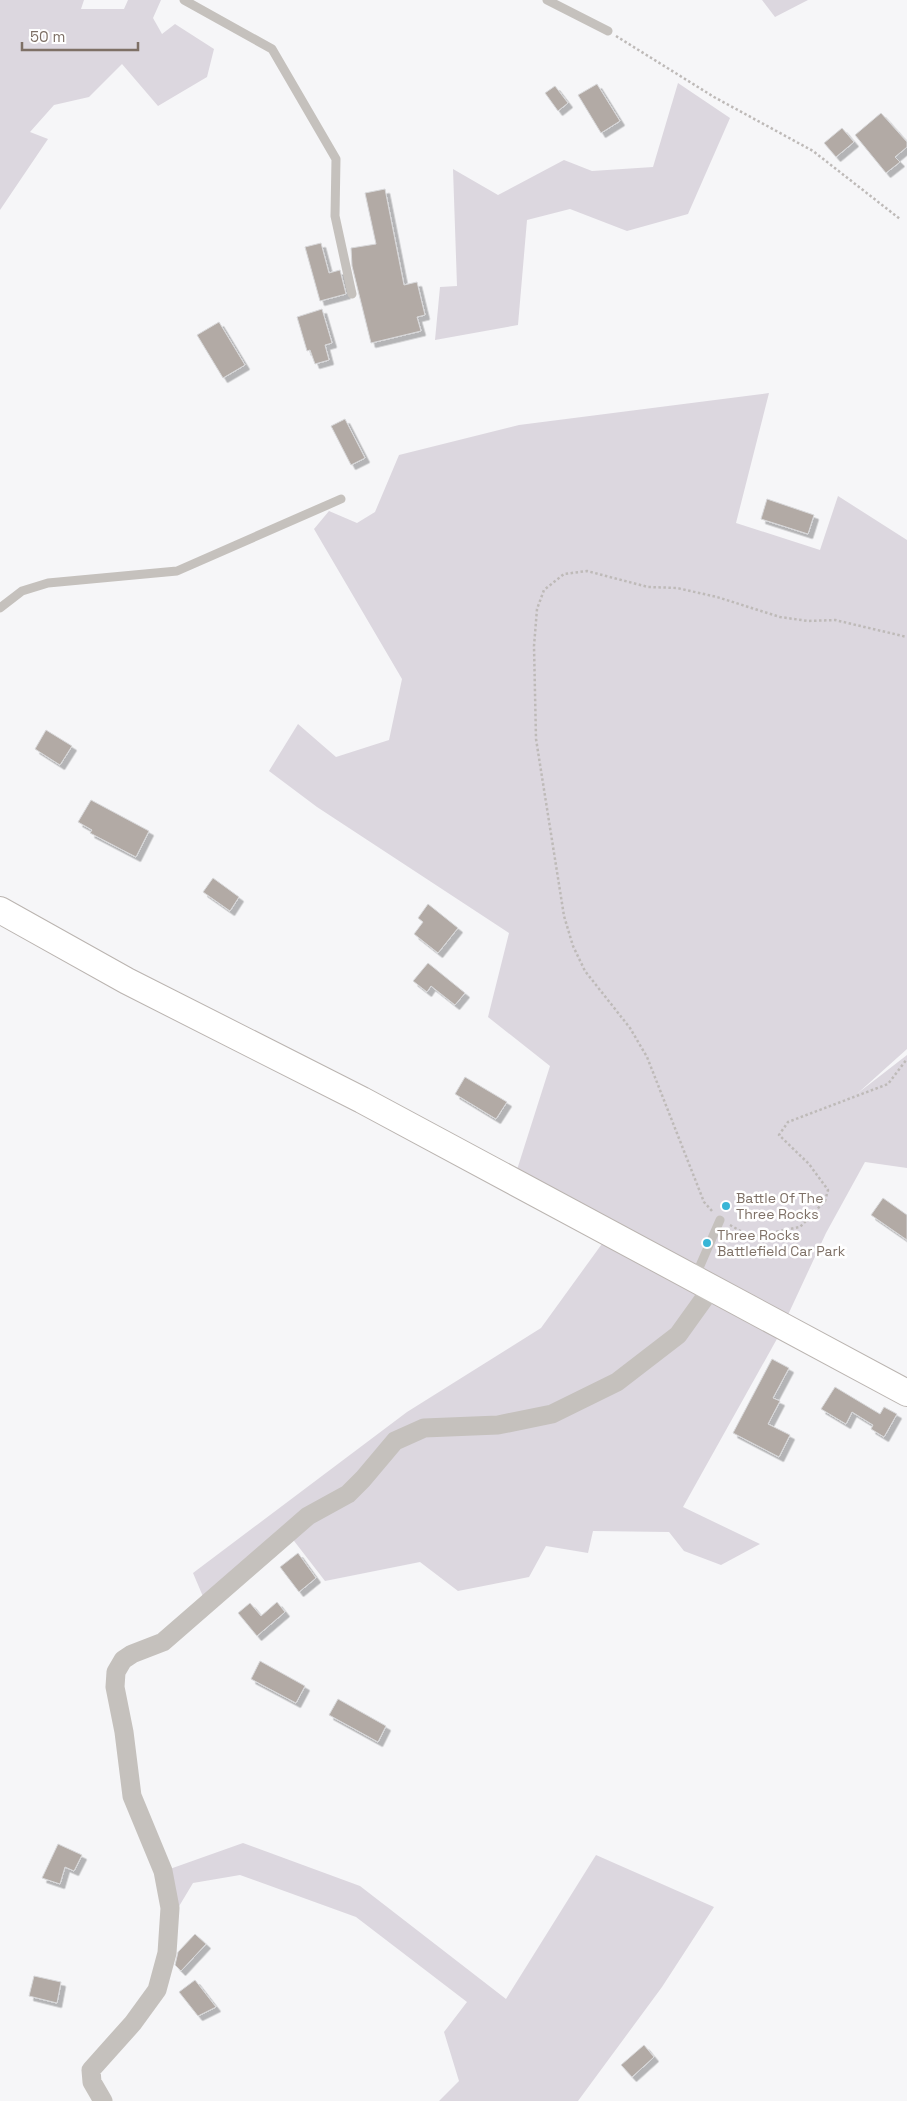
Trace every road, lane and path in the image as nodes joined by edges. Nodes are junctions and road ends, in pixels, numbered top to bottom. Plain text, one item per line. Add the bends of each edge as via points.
1 (184, 0) edge
2 (547, 0) edge
3 (608, 31) joint
4 (900, 219) dead end
5 (352, 294) dead end
6 (342, 499) dead end
7 (0, 608) edge
8 (907, 637) edge
9 (0, 910) edge
10 (907, 1059) edge
11 (720, 1220) junction
12 (711, 1289) junction
13 (907, 1393) edge
14 (103, 2101) edge

1 - 5 lane via 272,49 336,159 335,216
2 - 3 lane
3 - 4 path via 714,97 813,151
6 - 7 lane via 177,571 48,583 22,591
8 - 11 path via 835,620 780,617 717,597 677,588 648,587 587,571 564,574 544,590 538,609 534,646 536,739 564,916 585,971 630,1028 647,1057 704,1202
9 - 12 street via 127,981 362,1100
10 - 11 path via 888,1084 788,1122 779,1135 809,1164 828,1190 825,1201 800,1227 751,1237
11 - 12 lane via 699,1268
12 - 13 street
12 - 14 street via 678,1335 617,1382 552,1414 498,1425 424,1428 395,1441 348,1494 308,1516 163,1642 123,1660 116,1672 115,1687 132,1796 163,1871 170,1908 167,1953 157,1990 134,2024 91,2070 92,2082

